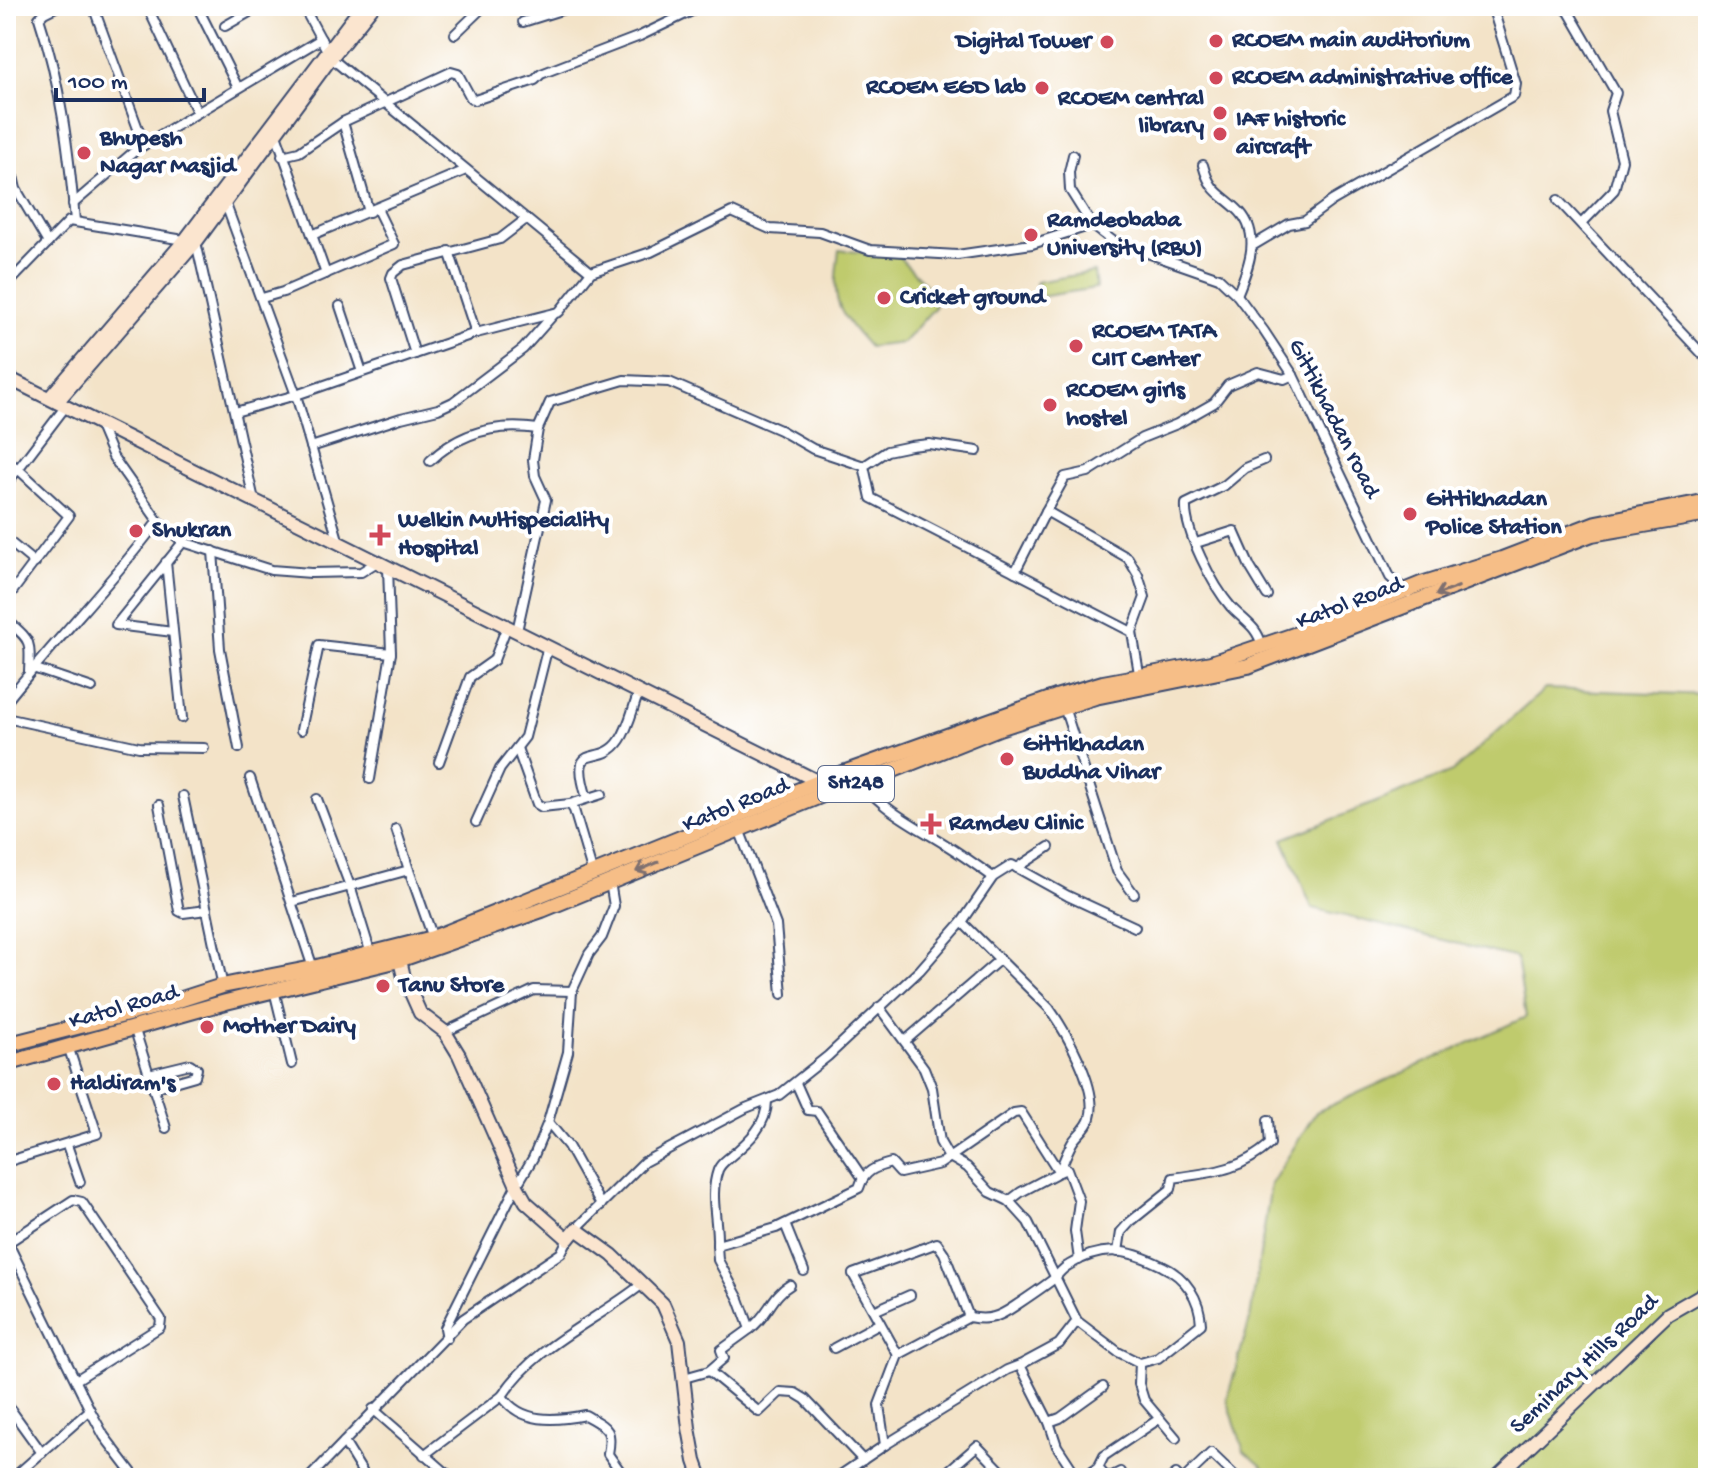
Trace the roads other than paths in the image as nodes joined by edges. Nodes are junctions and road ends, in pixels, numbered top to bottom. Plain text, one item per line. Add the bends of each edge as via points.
1 (58, 6) edge
2 (93, 6) edge
3 (147, 6) edge
4 (197, 6) edge
5 (260, 6) edge
6 (303, 6) edge
7 (362, 6) edge
8 (373, 6) edge
9 (484, 6) edge
10 (574, 6) edge
11 (1492, 6) edge
12 (1578, 6) edge
13 (701, 7) edge
14 (1566, 9) edge
15 (523, 22) dead end
16 (225, 26) dead end
17 (455, 34) dead end
18 (326, 49) junction
19 (238, 88) junction
20 (385, 104) junction
21 (197, 112) junction
22 (343, 122) junction
23 (276, 134) junction
24 (144, 145) junction
25 (6, 146) edge
26 (1073, 155) dead end
27 (282, 156) junction
28 (1203, 165) dead end
29 (466, 170) junction
30 (1558, 200) dead end
31 (225, 202) junction
32 (73, 204) junction
33 (373, 210) junction
34 (526, 219) junction
35 (75, 221) junction
36 (1581, 224) junction
37 (1092, 225) junction
38 (312, 235) junction
39 (191, 241) junction
40 (48, 243) junction
41 (1252, 246) junction
42 (449, 251) junction
43 (591, 272) junction
44 (326, 274) junction
45 (6, 286) edge
46 (1237, 295) junction
47 (262, 298) junction
48 (340, 306) dead end
49 (554, 314) junction
50 (476, 333) junction
51 (415, 354) junction
52 (1708, 360) edge
53 (362, 372) junction
54 (1293, 375) junction
55 (6, 377) edge
56 (296, 395) junction
57 (57, 402) junction
58 (235, 412) junction
59 (99, 423) junction
60 (538, 429) junction
61 (311, 447) junction
62 (977, 451) dead end
63 (6, 460) edge
64 (1264, 460) dead end
65 (430, 461) dead end
66 (864, 466) junction
67 (18, 469) junction
68 (6, 484) edge
69 (254, 500) junction
70 (1708, 501) edge
71 (1046, 511) junction
72 (1708, 514) edge
73 (158, 521) junction
74 (6, 539) edge
75 (183, 542) junction
76 (339, 543) junction
77 (1196, 543) junction
78 (213, 551) junction
79 (166, 562) junction
80 (35, 563) junction
81 (383, 564) junction
82 (1015, 572) junction
83 (1267, 595) dead end
84 (1410, 598) junction
85 (6, 600) edge
86 (6, 619) edge
87 (512, 629) junction
88 (173, 632) junction
89 (1132, 632) junction
90 (548, 646) junction
91 (1262, 646) junction
92 (391, 653) junction
93 (31, 671) junction
94 (1141, 682) junction
95 (92, 688) dead end
96 (639, 692) junction
97 (6, 702) edge
98 (1064, 707) junction
99 (6, 718) edge
100 (182, 718) dead end
101 (301, 730) dead end
102 (204, 748) dead end
103 (239, 748) dead end
104 (517, 748) junction
105 (439, 762) dead end
106 (858, 776) junction
107 (250, 778) dead end
108 (370, 779) dead end
109 (820, 782) junction
110 (835, 790) junction
111 (602, 794) dead end
112 (183, 796) dead end
113 (587, 798) junction
114 (317, 799) dead end
115 (570, 804) junction
116 (159, 805) dead end
117 (476, 822) dead end
118 (739, 828) junction
119 (396, 829) dead end
120 (1049, 847) dead end
121 (1017, 868) junction
122 (409, 870) junction
123 (602, 875) junction
124 (993, 877) junction
125 (350, 886) junction
126 (1134, 894) dead end
127 (292, 902) junction
128 (207, 910) junction
129 (962, 922) junction
130 (1135, 927) dead end
131 (433, 938) junction
132 (398, 953) junction
133 (371, 954) junction
134 (999, 960) junction
135 (313, 968) junction
136 (222, 986) junction
137 (274, 990) junction
138 (572, 991) junction
139 (782, 994) dead end
140 (226, 1002) junction
141 (879, 1007) junction
142 (134, 1027) junction
143 (445, 1032) junction
144 (905, 1041) junction
145 (6, 1045) edge
146 (68, 1046) junction
147 (6, 1064) edge
148 (292, 1064) dead end
149 (149, 1074) junction
150 (796, 1083) junction
151 (153, 1088) junction
152 (767, 1101) junction
153 (1268, 1120) dead end
154 (548, 1122) junction
155 (166, 1128) dead end
156 (67, 1145) junction
157 (948, 1156) junction
158 (6, 1162) edge
159 (1059, 1172) junction
160 (862, 1177) junction
161 (80, 1182) dead end
162 (517, 1186) junction
163 (1009, 1201) junction
164 (601, 1205) junction
165 (785, 1224) junction
166 (572, 1234) junction
167 (6, 1241) edge
168 (717, 1245) junction
169 (1118, 1252) junction
170 (1079, 1260) junction
171 (804, 1271) dead end
172 (1055, 1279) junction
173 (641, 1285) junction
174 (790, 1285) dead end
175 (1708, 1291) edge
176 (910, 1295) dead end
177 (874, 1311) junction
178 (969, 1317) junction
179 (1077, 1321) junction
180 (880, 1323) junction
181 (750, 1329) junction
182 (447, 1338) junction
183 (834, 1348) dead end
184 (898, 1355) junction
185 (1140, 1363) junction
186 (1020, 1365) junction
187 (709, 1371) junction
188 (684, 1378) junction
189 (76, 1380) junction
190 (1103, 1387) dead end
191 (502, 1396) junction
192 (6, 1403) edge
193 (373, 1409) junction
194 (90, 1410) junction
195 (1159, 1419) junction
196 (1049, 1422) junction
197 (1176, 1438) dead end
198 (344, 1442) junction
199 (885, 1445) junction
200 (42, 1453) junction
201 (424, 1455) junction
202 (863, 1460) junction
203 (1098, 1468) junction
204 (1120, 1472) dead end
205 (13, 1478) edge
206 (136, 1478) edge
207 (309, 1478) edge
208 (366, 1478) edge
209 (452, 1478) edge
210 (625, 1478) edge
211 (701, 1478) edge
212 (836, 1478) edge
213 (940, 1478) edge
214 (1008, 1478) edge
215 (1080, 1478) edge
216 (1171, 1478) edge
217 (1183, 1478) edge
218 (1237, 1478) edge
219 (1496, 1478) edge

1 - 32 street via 39,18 51,55
2 - 24 street
3 - 21 street
4 - 19 street
5 - 16 street
6 - 18 street
7 - 18 street
8 - 18 street
9 - 17 street
10 - 15 street
11 - 41 street via 1516,84 1514,96 1305,221 1289,224
12 - 14 street
13 - 20 street via 535,80 475,100 458,74 451,72
14 - 36 street via 1616,93 1610,111 1622,160 1614,190
18 - 19 street
18 - 20 street
18 - 23 street
18 - 39 street
19 - 21 street
20 - 22 street
20 - 29 street
21 - 24 street
22 - 27 street via 299,152
22 - 33 street
23 - 27 street
23 - 31 street
24 - 32 street
25 - 40 street via 16,189
26 - 37 street, Gittikhadan road via 1070,190
27 - 38 street
28 - 41 street via 1209,184 1247,219
29 - 33 street
29 - 34 street
30 - 36 street
31 - 39 street
31 - 47 street
32 - 35 street
33 - 38 street
33 - 44 street via 394,244
34 - 42 street via 500,239
34 - 43 street
35 - 39 street
35 - 40 street
36 - 52 street
37 - 43 street via 1032,244 957,255 870,250 820,232 770,229 732,212 651,252
37 - 46 street, Gittikhadan road via 1113,241 1219,278
38 - 44 street
39 - 57 street
39 - 58 street
40 - 45 street
41 - 46 street
42 - 50 street
42 - 51 street via 403,265 391,278
43 - 49 street
44 - 47 street
46 - 54 street, Gittikhadan road
47 - 56 street
48 - 53 street
49 - 50 street
49 - 61 street via 523,349 453,402
50 - 51 street
51 - 53 street
53 - 56 street
54 - 71 street via 1284,379 1258,372 1228,385 1214,403 1190,417 1142,438 1088,472 1065,477
54 - 84 street, Gittikhadan road via 1390,577
55 - 57 street
56 - 58 street
56 - 61 street
57 - 59 street
57 - 67 street
58 - 69 street
59 - 69 street
59 - 73 street via 113,457
60 - 65 street via 510,426 470,434
60 - 66 street via 550,402 624,380 669,382 813,449
60 - 87 street via 533,460 546,500
61 - 76 street
62 - 66 street via 911,446 887,451
63 - 67 street
64 - 77 street via 1186,504
66 - 82 street via 871,498
67 - 68 street
67 - 80 street via 69,516
69 - 76 street
70 - 84 main road, Katol Road / SH248 via 1596,523 1421,584
71 - 82 street
71 - 89 street via 1128,558 1145,597
72 -> 84 main road, Katol Road / SH248 via 1592,534
73 - 75 street
73 - 93 street
74 - 80 street
75 - 78 street
75 - 79 street
76 - 81 street
77 - 83 street via 1234,531
77 - 91 street via 1206,568 1231,606 1258,631
78 - 81 street via 271,570 361,572
78 - 103 street via 220,649
79 - 88 street
79 - 88 street via 116,625
80 - 85 street
81 - 87 street
81 - 92 street
82 - 89 street
84 - 91 main road, Katol Road / SH248
84 - 94 main road, Katol Road / SH248 via 1248,666
86 - 93 street via 31,644
87 - 90 street
87 - 105 street via 494,660 470,677
88 - 100 street
89 - 94 street
90 - 96 street
90 - 104 street via 525,737
91 - 94 main road, Katol Road / SH248
92 - 101 street via 319,645
92 - 108 street
93 - 95 street
93 - 97 street
94 - 98 main road, Katol Road / SH248
94 - 106 main road, Katol Road / SH248 via 1103,683 1056,697
96 - 109 street
96 - 113 street via 621,739 582,763 579,772
98 - 106 main road, Katol Road / SH248
98 - 126 street via 1117,871
99 - 102 street via 139,747
104 - 115 street via 537,804
104 - 117 street via 500,769
106 - 109 main road, Katol Road / SH248
106 - 110 main road, Katol Road / SH248
106 - 124 street via 873,796 905,820
107 - 127 street
109 - 110 street
109 - 123 main road, Katol Road / SH248
110 - 118 main road, Katol Road / SH248
111 - 113 street
112 - 128 street
113 - 115 street
114 - 125 street
115 - 123 street
116 - 128 street via 179,911
118 -> 123 main road, Katol Road / SH248
118 - 139 street via 776,925
119 - 122 street
120 - 121 street
121 - 124 street via 1012,865
121 - 130 street
122 - 125 street
122 - 131 street
123 - 131 main road, Katol Road / SH248
123 - 132 main road, Katol Road / SH248 via 542,910
123 - 138 street via 614,906
124 - 129 street
125 - 127 street
125 - 133 street
127 - 135 street
128 - 136 street
129 - 134 street
129 - 141 street
131 - 132 main road, Katol Road / SH248
132 - 133 main road, Katol Road / SH248
132 - 137 main road, Katol Road / SH248
132 - 143 street via 420,1013
133 - 135 main road, Katol Road / SH248
134 - 144 street
134 - 159 street via 1058,1021 1089,1086 1090,1119 1073,1140
135 - 136 main road, Katol Road / SH248
136 - 140 street
136 - 145 main road, Katol Road / SH248
137 - 140 main road, Katol Road / SH248
137 - 148 street
138 - 143 street via 534,990
138 - 154 street via 568,1052
140 - 142 main road, Katol Road / SH248
141 - 144 street
141 - 150 street
142 - 146 main road, Katol Road / SH248
142 - 149 street
143 - 162 street
144 - 157 street via 932,1088 940,1142
146 - 147 main road, Katol Road / SH248
146 - 156 street via 98,1132
149 - 151 street
149 - 151 street via 190,1064 197,1069 195,1076
150 - 152 street
150 - 160 street via 808,1110 817,1111
151 - 155 street
152 - 164 street via 644,1162
152 - 168 street via 767,1116 759,1128 720,1165 713,1195
153 - 169 street via 1270,1144 1236,1167 1173,1178 1171,1189 1121,1232
154 - 162 street
154 - 164 street
156 - 158 street
156 - 161 street
157 - 159 street via 1021,1112
157 - 160 street via 940,1164 900,1173 891,1163
157 - 163 street via 967,1167 990,1192
159 - 163 street
159 - 170 street via 1067,1169 1079,1201
160 - 165 street via 859,1188
162 - 166 street via 526,1202
162 - 182 street via 445,1328
163 - 172 street via 1028,1222
164 - 166 street
165 - 168 street
165 - 171 street
166 - 173 street via 612,1255
166 - 182 street via 561,1253 463,1319
167 - 189 street
167 - 189 street via 73,1200 82,1202 161,1319 160,1327
168 - 181 street via 718,1260
169 - 170 street via 1093,1252
169 - 185 street via 1167,1268 1201,1308 1201,1324 1158,1358
170 - 172 street
172 - 178 street via 997,1318
172 - 179 street
173 - 188 street via 663,1304 679,1341
173 - 191 street via 529,1362
174 - 181 street
175 - 219 street, Seminary Hills Road via 1668,1314
176 - 177 street
177 - 178 street via 853,1274 937,1243
177 - 180 street
178 - 184 street
179 - 185 street
179 - 186 street via 1059,1344
180 - 183 street
180 - 184 street
181 - 187 street via 721,1350 724,1358
182 - 193 street
184 - 199 street via 879,1405
185 - 195 street via 1144,1400
186 - 196 street
186 - 199 street
187 - 188 street
187 - 202 street via 759,1412 780,1392 795,1393
188 - 211 street
189 - 194 street
190 - 196 street
191 - 201 street
191 - 210 street via 523,1416 585,1415 607,1428 608,1454
192 - 200 street
193 - 198 street
193 - 201 street
194 - 200 street
194 - 206 street
195 - 197 street
195 - 203 street via 1104,1456
196 - 215 street via 1057,1446
198 - 207 street
198 - 208 street
199 - 202 street
200 - 205 street
201 - 209 street
202 - 212 street
203 - 204 street via 1105,1476
203 - 215 street
213 - 214 street via 977,1446
216 - 217 street
217 - 218 street via 1211,1453

